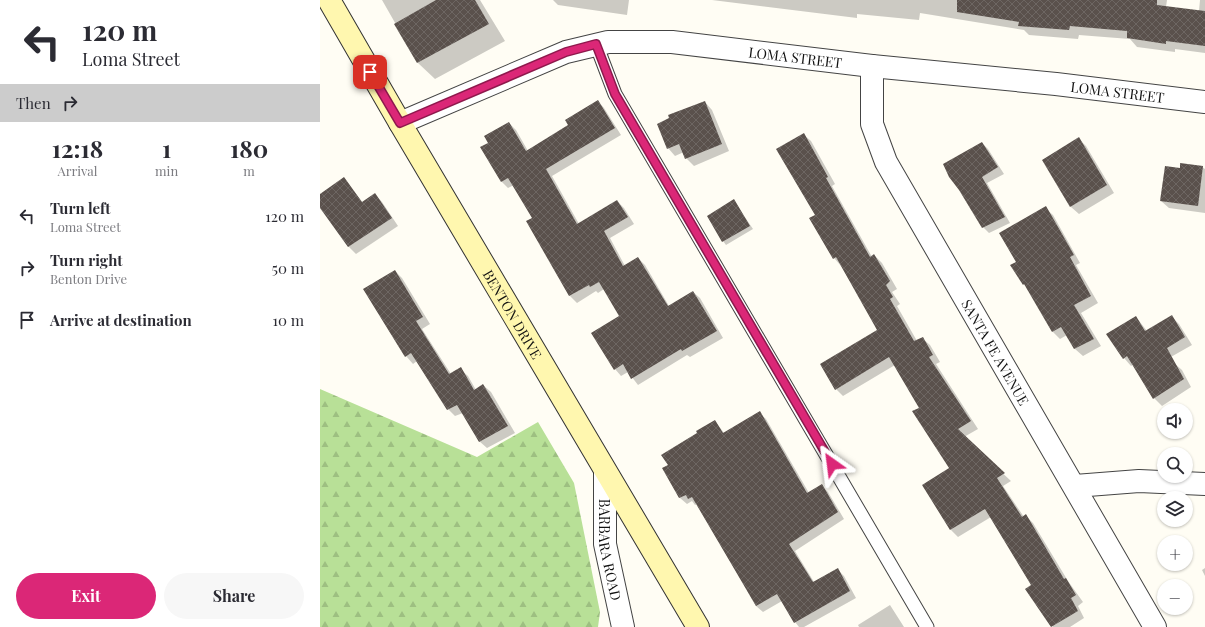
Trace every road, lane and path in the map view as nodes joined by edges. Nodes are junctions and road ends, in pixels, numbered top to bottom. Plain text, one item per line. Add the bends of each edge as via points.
1 (329, 0) edge
2 (596, 44) junction
3 (872, 66) junction
4 (1205, 102) edge
5 (400, 123) junction
6 (605, 472) junction
7 (1205, 484) edge
8 (1075, 486) junction
9 (623, 627) edge
10 (698, 627) edge
11 (927, 627) edge
12 (1155, 627) edge

1 - 5 street, BENTON DRIVE
2 - 3 street, LOMA STREET via 672,42
2 - 5 street, LOMA STREET via 566,52
2 - 11 lane via 615,94
3 - 4 street, LOMA STREET via 1048,83
3 - 8 street, SANTA FE AVENUE via 872,124 886,162
5 - 6 street, BENTON DRIVE
6 - 9 street, BARBARA ROAD via 605,544
6 - 10 street, BENTON DRIVE
7 - 8 street via 1139,481
8 - 12 street, SANTA FE AVENUE

